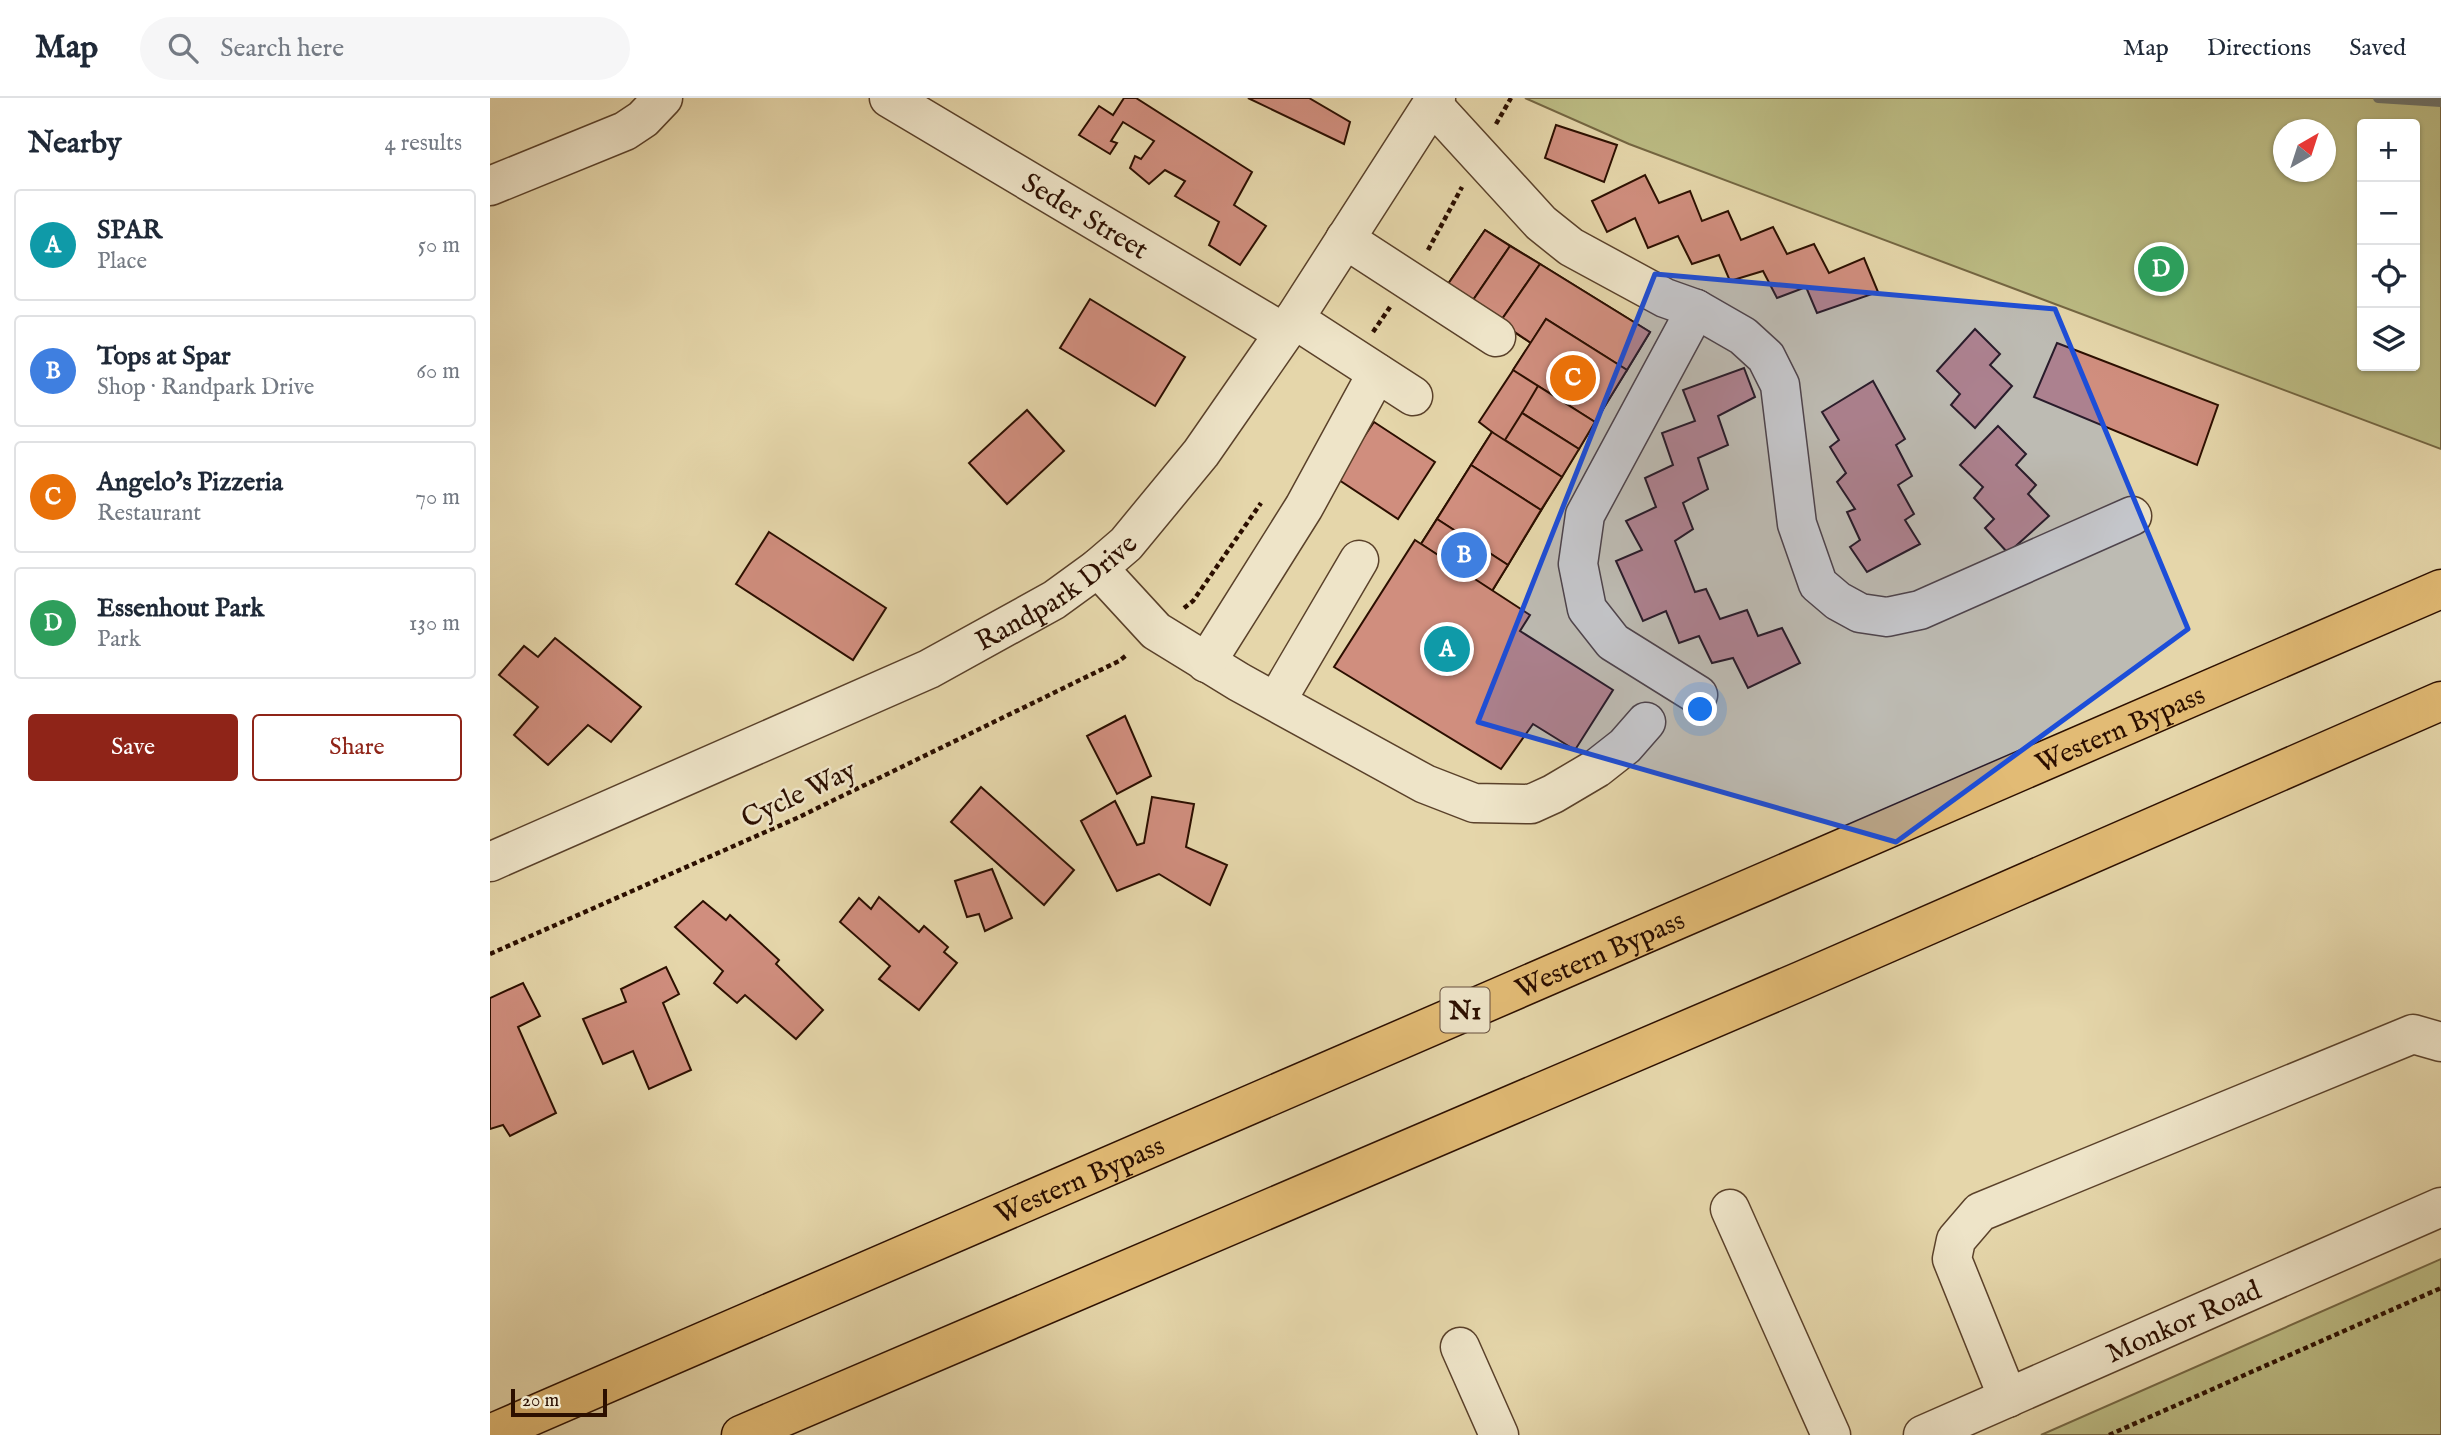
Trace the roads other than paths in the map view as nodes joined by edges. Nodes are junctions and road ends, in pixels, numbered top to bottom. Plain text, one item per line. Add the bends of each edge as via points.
1 (663, 98) edge
2 (889, 98) edge
3 (1434, 101) edge
4 (490, 187) edge
5 (1345, 239) junction
6 (1696, 309) junction
7 (1289, 326) junction
8 (1496, 337) dead end
9 (1377, 373) junction
10 (1413, 396) dead end
11 (2132, 516) dead end
12 (1359, 559) dead end
13 (1098, 568) junction
14 (2441, 589) edge
15 (1206, 663) junction
16 (1698, 695) dead end
17 (1277, 700) junction
18 (2441, 701) edge
19 (1646, 722) dead end
20 (490, 862) edge
21 (2441, 1042) edge
22 (2441, 1207) edge
23 (1730, 1209) dead end
24 (1460, 1347) dead end
25 (2008, 1398) junction
26 (490, 1434) edge
27 (741, 1435) edge
28 (1499, 1435) edge
29 (1831, 1435) edge
30 (1923, 1435) edge

1 - 4 street via 625,131
2 - 7 street, Seder Street
3 - 5 street, Randpark Drive
3 - 6 street via 1541,223 1571,247 1665,298
5 - 7 street, Randpark Drive
5 - 8 street
6 - 11 street via 1743,336 1766,357 1780,385 1804,549 1818,584 1860,613 1887,617 1920,610
6 - 16 street via 1585,515 1578,564 1587,610 1613,642
7 - 9 street, Seder Street
7 - 13 street, Randpark Drive via 1201,453 1126,544
9 - 10 street, Seder Street
9 - 15 street via 1304,507
12 - 17 street
13 - 15 street via 1156,631
13 - 20 street, Randpark Drive via 1054,600 929,669
14 - 26 highway, Western Bypass / N1
15 - 17 street
17 - 19 street via 1435,788 1474,803 1506,806 1531,804 1597,768
18 - 27 highway
21 - 25 street via 2413,1034 1980,1212 1956,1240 1952,1259
22 - 25 street, Monkor Road
23 - 29 street
24 - 28 street
25 - 30 street, Monkor Road

